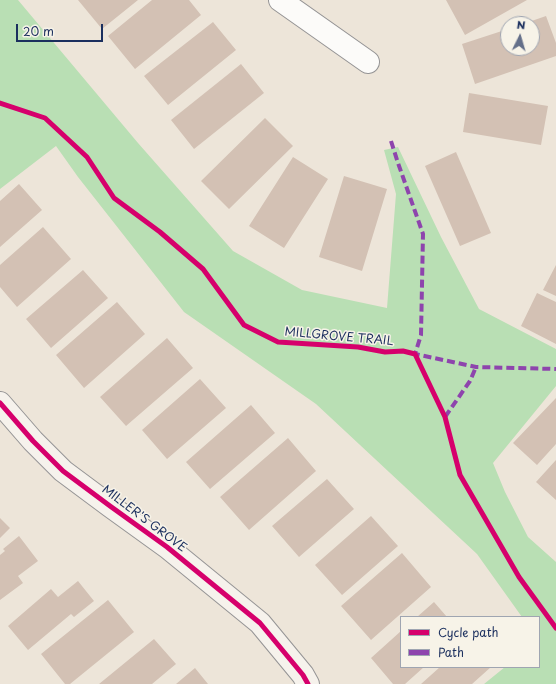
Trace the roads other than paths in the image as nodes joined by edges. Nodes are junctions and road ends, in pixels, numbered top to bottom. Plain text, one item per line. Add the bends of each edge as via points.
1 (280, 0) edge
2 (368, 62) dead end
3 (0, 404) edge
4 (308, 684) edge

1 - 2 street
3 - 4 street, MILLER'S GROVE via 63,470 167,547 260,623

